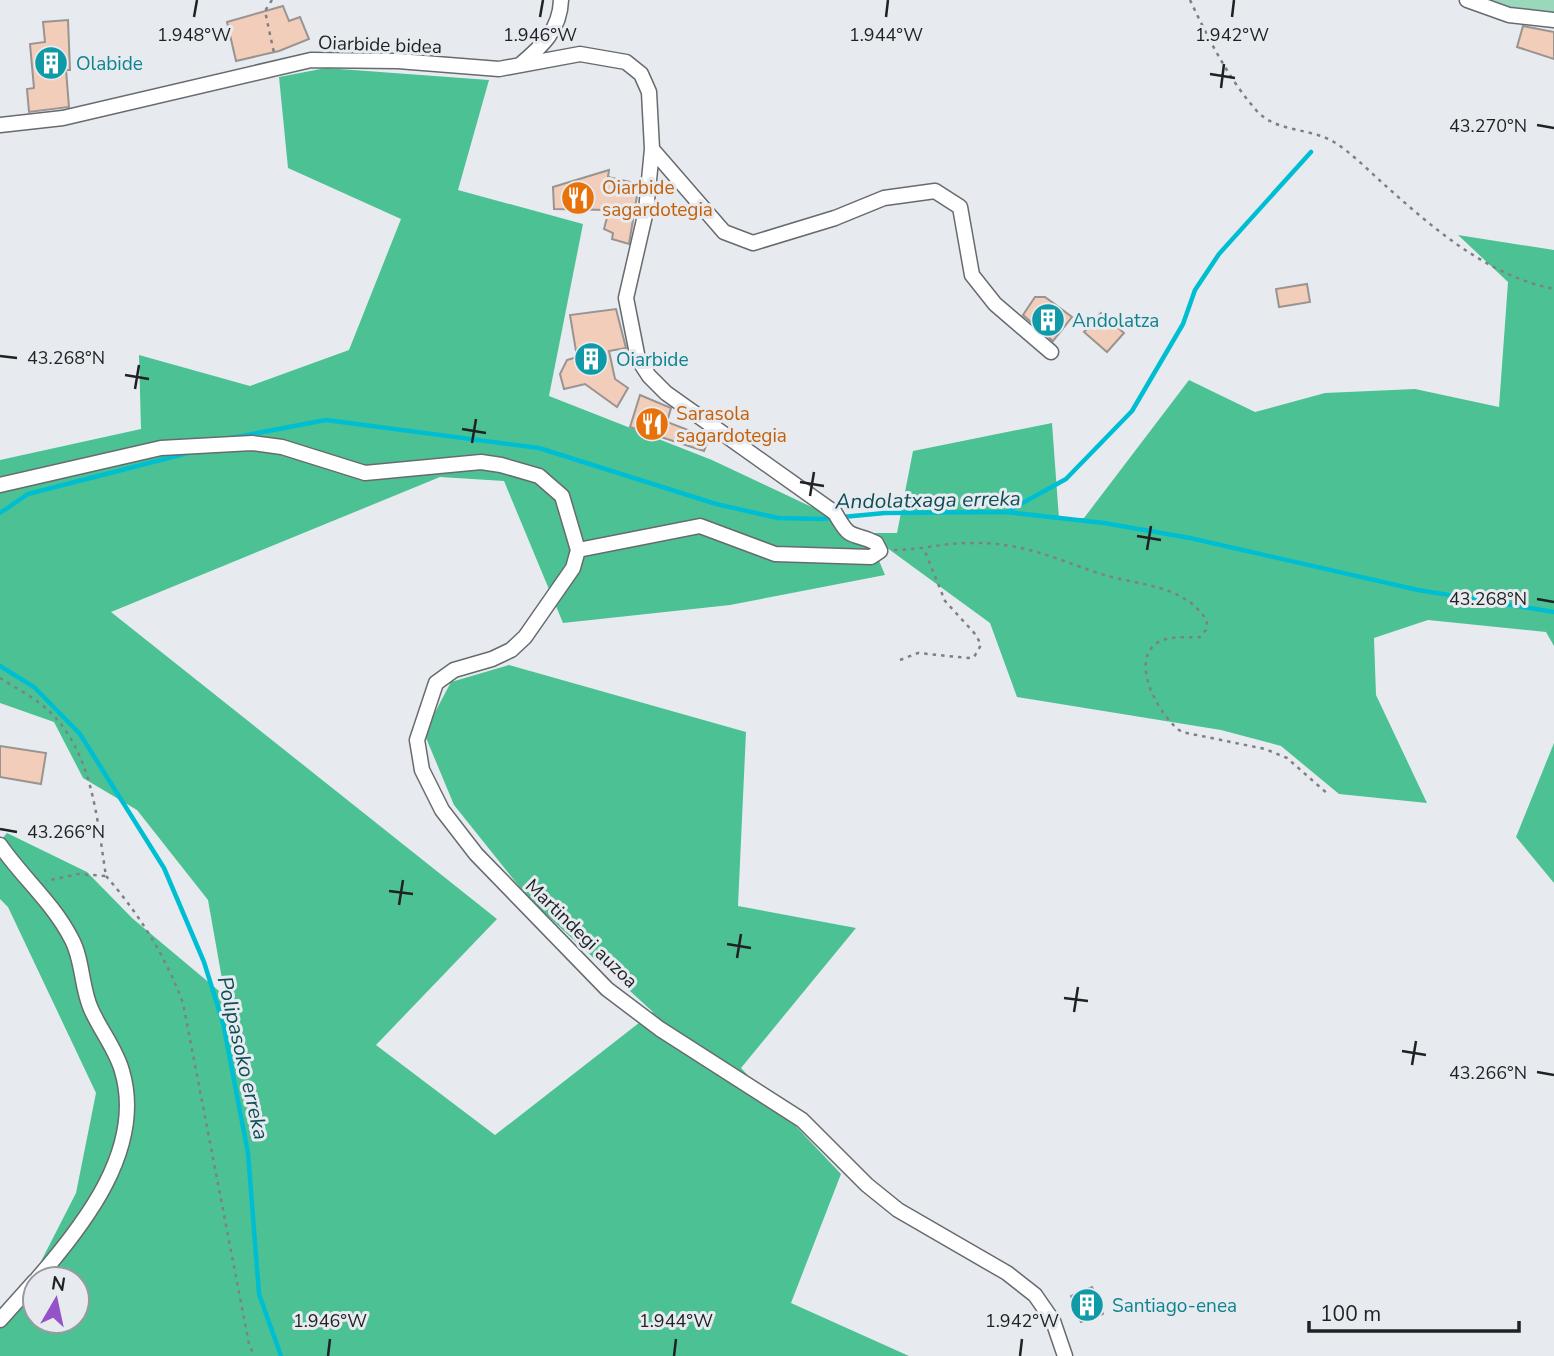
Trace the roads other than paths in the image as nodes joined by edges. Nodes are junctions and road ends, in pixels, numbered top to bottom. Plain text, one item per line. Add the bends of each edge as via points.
1 (561, 0) edge
2 (1467, 0) edge
3 (1554, 20) edge
4 (521, 65) junction
5 (0, 125) edge
6 (652, 149) junction
7 (1051, 352) dead end
8 (0, 485) edge
9 (578, 550) junction
10 (0, 845) edge
11 (48, 1265) edge
12 (21, 1297) edge
13 (0, 1320) edge
14 (1065, 1356) edge

1 - 4 street via 549,39
2 - 3 street via 1509,15
4 - 5 street, Oiarbide bidea via 499,69 311,60 63,118
4 - 6 street, Oiarbide bidea via 580,54 626,62 641,74 649,92
6 - 7 street via 724,232 752,243 884,198 935,191 960,207 972,275 995,304
6 - 9 street, Oiarbide bidea via 646,211 625,298 638,359 666,393 839,520 851,537 877,543 880,551 871,557 775,554 700,526
8 - 9 street via 161,448 252,443 282,447 365,473 481,462 539,476 562,496
9 - 14 street, Martindegi auzoa via 573,568 526,637 492,659 454,670 436,683 417,740 422,770 442,810 484,863 607,989 660,1030 803,1120 898,1210 1007,1273 1035,1295 1053,1321
10 - 11 street via 73,941 90,1007 122,1071 126,1102 123,1140 107,1181 84,1222
12 - 13 street

